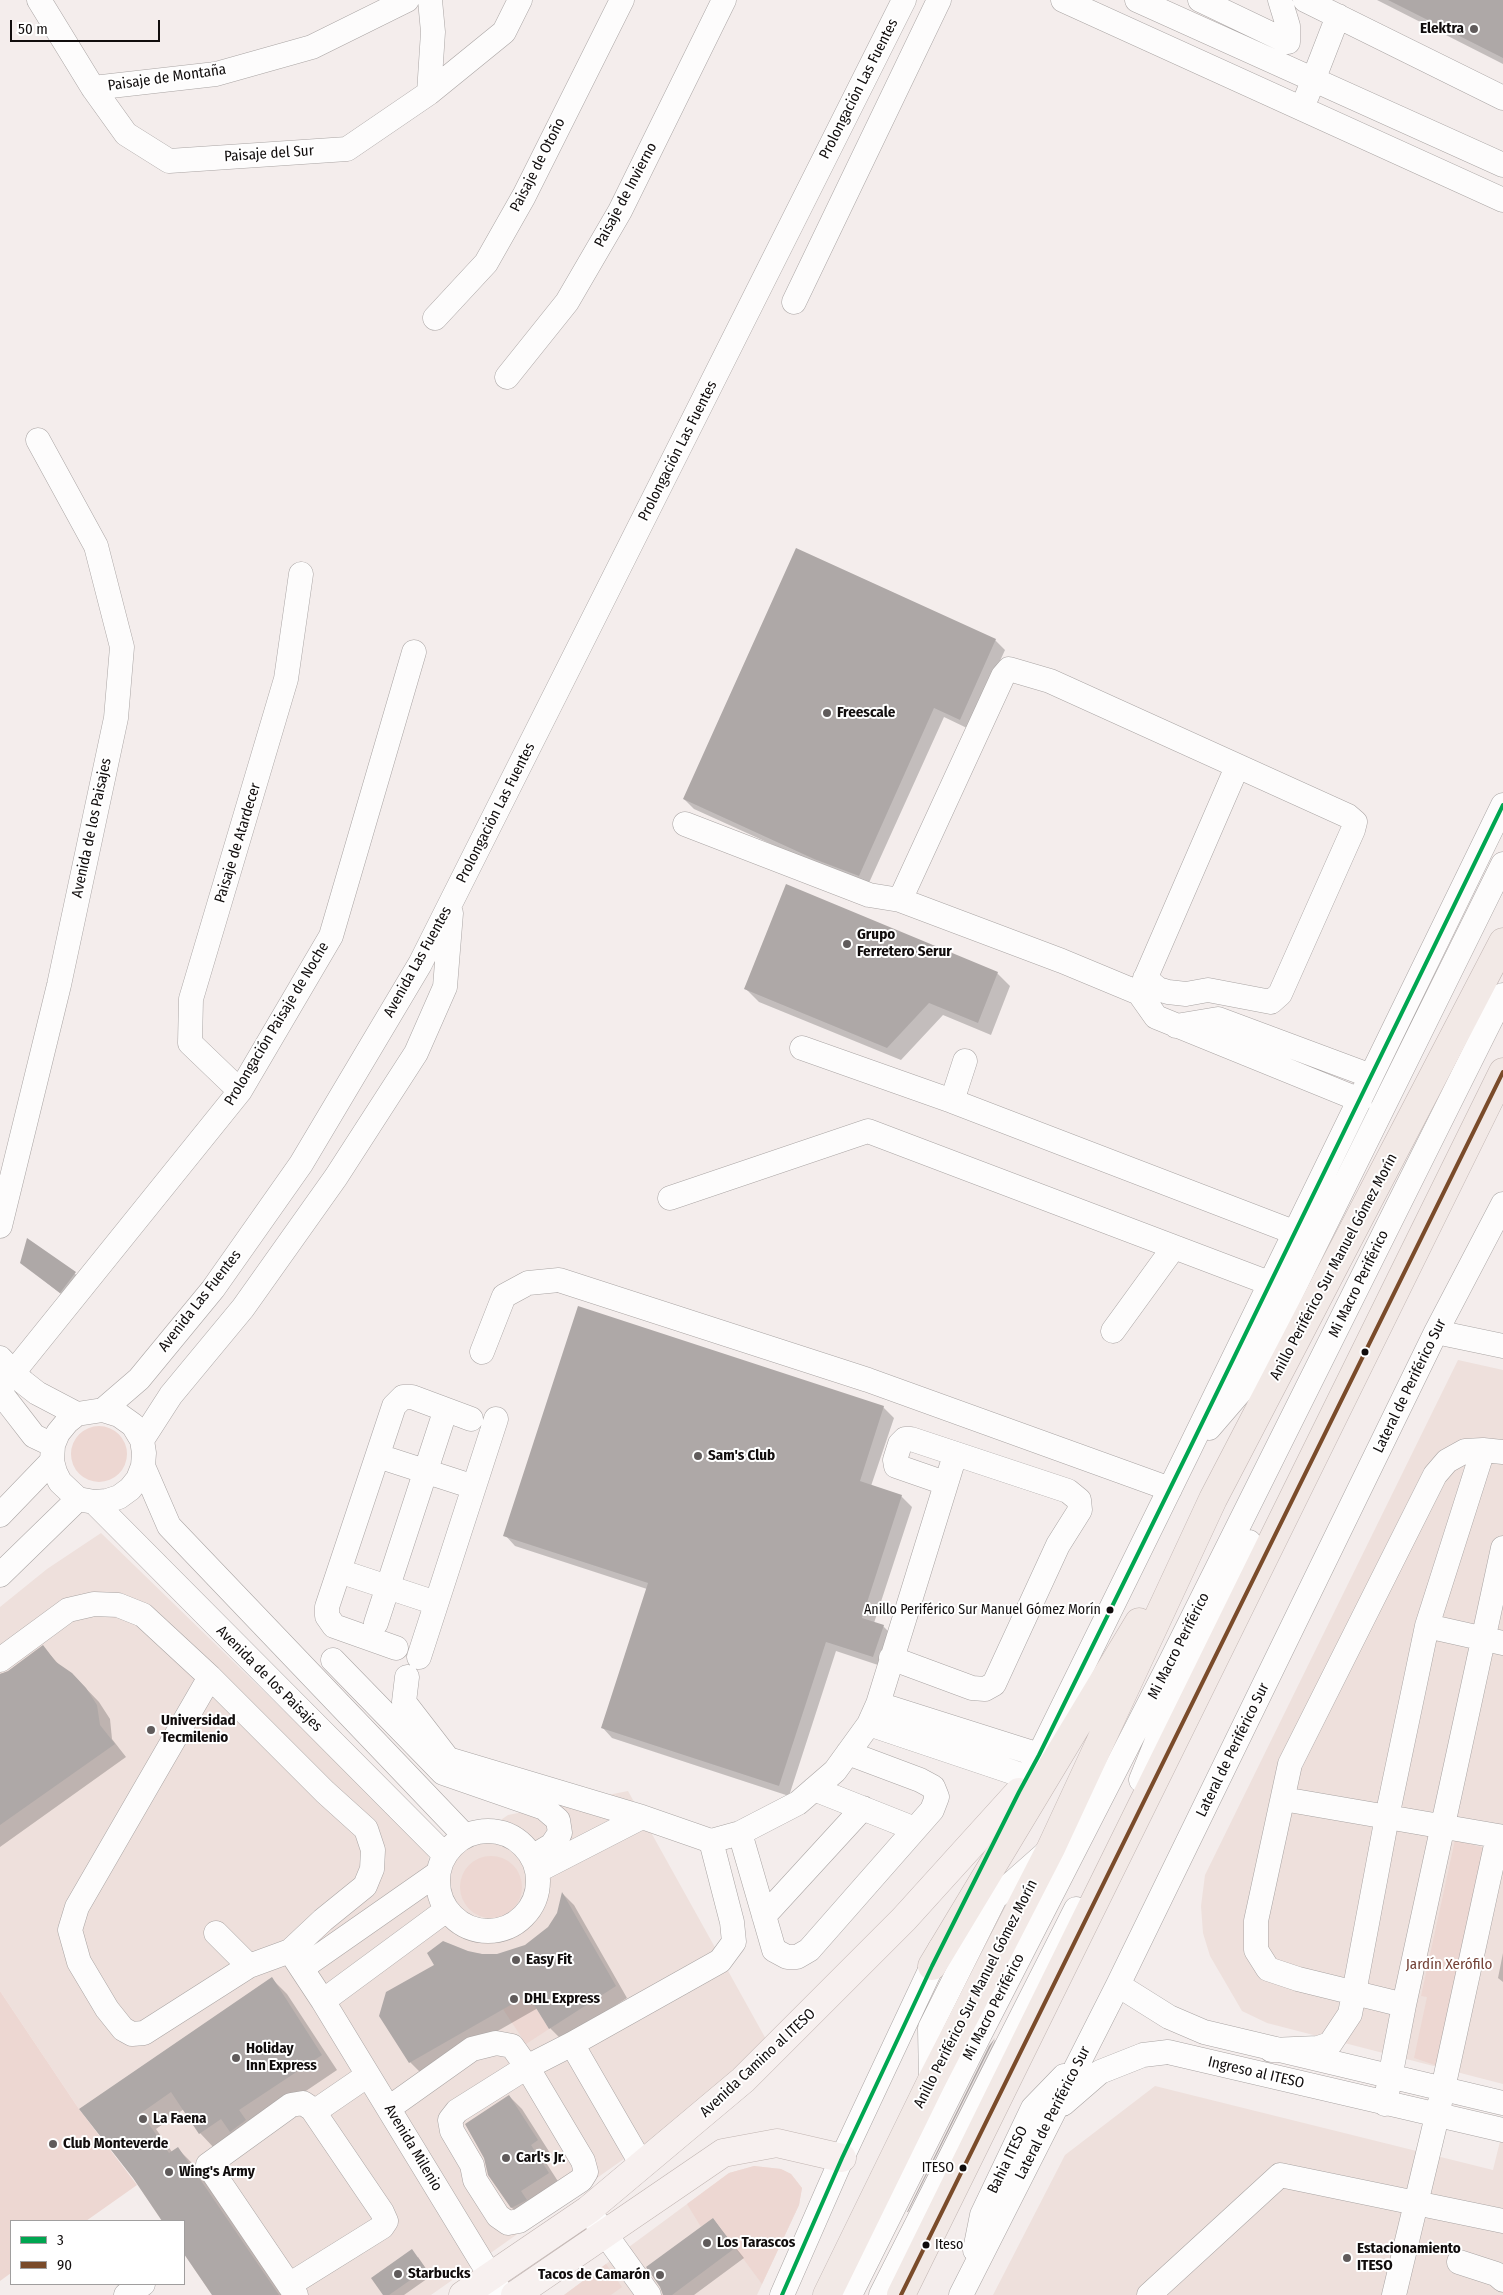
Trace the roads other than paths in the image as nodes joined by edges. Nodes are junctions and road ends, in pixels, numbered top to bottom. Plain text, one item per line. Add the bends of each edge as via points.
1 (39, 0) edge
2 (407, 0) edge
3 (430, 0) edge
4 (520, 0) edge
5 (622, 0) edge
6 (724, 0) edge
7 (904, 0) edge
8 (939, 0) edge
9 (1063, 0) edge
10 (1137, 0) edge
11 (1200, 0) edge
12 (1280, 0) edge
13 (1305, 0) edge
14 (1338, 16) junction
15 (1313, 81) junction
16 (93, 88) junction
17 (429, 93) junction
18 (1503, 98) edge
19 (1301, 109) junction
20 (1503, 166) edge
21 (1503, 200) edge
22 (794, 302) dead end
23 (435, 318) dead end
24 (507, 377) dead end
25 (38, 440) dead end
26 (301, 574) dead end
27 (414, 652) dead end
28 (1237, 767) junction
29 (1503, 805) edge
30 (686, 824) dead end
31 (1503, 864) edge
32 (900, 900) junction
33 (452, 901) junction
34 (1503, 942) edge
35 (1142, 986) junction
36 (1503, 995) edge
37 (1174, 1026) junction
38 (1503, 1030) edge
39 (802, 1048) dead end
40 (965, 1061) dead end
41 (1503, 1072) edge
42 (1371, 1076) junction
43 (240, 1091) junction
44 (1360, 1100) junction
45 (952, 1101) junction
46 (670, 1198) dead end
47 (1503, 1204) edge
48 (0, 1226) edge
49 (1296, 1233) junction
50 (1174, 1247) junction
51 (1269, 1283) junction
52 (1113, 1331) dead end
53 (1436, 1332) junction
54 (1503, 1346) edge
55 (482, 1352) dead end
56 (4, 1378) edge
57 (103, 1410) junction
58 (77, 1414) junction
59 (471, 1419) dead end
60 (496, 1419) dead end
61 (442, 1421) dead end
62 (142, 1440) junction
63 (1493, 1451) edge
64 (1188, 1452) junction
65 (53, 1453) junction
66 (955, 1455) junction
67 (378, 1456) junction
68 (143, 1466) junction
69 (426, 1471) junction
70 (945, 1483) junction
71 (474, 1486) junction
72 (1170, 1489) junction
73 (1213, 1499) junction
74 (86, 1500) junction
75 (0, 1515) edge
76 (1503, 1548) edge
77 (339, 1571) junction
78 (0, 1575) edge
79 (388, 1587) junction
80 (436, 1602) junction
81 (376, 1624) dead end
82 (1427, 1626) junction
83 (1493, 1641) edge
84 (396, 1648) dead end
85 (892, 1658) junction
86 (0, 1660) edge
87 (334, 1660) dead end
88 (210, 1677) junction
89 (873, 1714) junction
90 (848, 1753) junction
91 (1039, 1756) junction
92 (446, 1766) junction
93 (1023, 1784) junction
94 (814, 1789) junction
95 (1283, 1799) junction
96 (863, 1808) junction
97 (642, 1817) junction
98 (1387, 1817) junction
99 (1442, 1826) junction
100 (915, 1830) junction
101 (740, 1833) junction
102 (465, 1836) junction
103 (1500, 1836) edge
104 (711, 1841) junction
105 (441, 1864) junction
106 (534, 1864) junction
107 (445, 1911) junction
108 (764, 1916) junction
109 (216, 1933) dead end
110 (296, 1960) junction
111 (249, 1966) junction
112 (932, 1966) junction
113 (1118, 1985) junction
114 (1352, 1993) junction
115 (323, 2001) junction
116 (1404, 2005) junction
117 (572, 2044) junction
118 (1271, 2050) junction
119 (1080, 2060) junction
120 (526, 2067) junction
121 (368, 2075) junction
122 (1391, 2077) junction
123 (1443, 2089) junction
124 (1494, 2101) edge
125 (1385, 2104) junction
126 (388, 2108) junction
127 (314, 2112) junction
128 (1053, 2113) junction
129 (1436, 2116) junction
130 (1503, 2130) edge
131 (979, 2138) junction
132 (842, 2158) junction
133 (642, 2165) junction
134 (1416, 2203) junction
135 (588, 2210) junction
136 (1503, 2221) edge
137 (605, 2234) junction
138 (1459, 2262) dead end
139 (1503, 2280) edge
140 (141, 2285) edge
141 (497, 2285) edge
142 (965, 2287) edge
143 (292, 2290) edge
144 (126, 2295) edge
145 (463, 2295) edge
146 (515, 2295) edge
147 (649, 2295) edge
148 (782, 2295) edge
149 (827, 2295) edge
150 (850, 2295) edge
151 (880, 2295) edge
152 (900, 2295) edge
153 (915, 2295) edge
154 (1149, 2295) edge
155 (1394, 2295) edge

1 - 16 street, Paisaje del Sur
2 - 16 street, Paisaje de Montaña via 302,50 216,74
3 - 17 street via 434,32
4 - 17 street, Paisaje del Sur via 504,32
5 - 23 street, Paisaje de Otoño via 524,196 486,263
6 - 24 street, Paisaje de Invierno via 620,212 567,302
7 - 33 street, Prolongación Las Fuentes
8 - 22 street
9 - 19 street
10 - 15 street
11 - 12 street via 1288,42 1288,26
13 - 14 street
14 - 15 street
14 - 18 street
15 - 19 street
15 - 20 street
16 - 17 street, Paisaje del Sur via 126,134 170,161 347,149
19 - 21 street
25 - 48 street, Avenida de los Paisajes via 96,546 122,647 116,718 110,747 59,985
26 - 43 street, Paisaje de Atardecer via 286,679 191,999 190,1043
27 - 43 street, Prolongación Paisaje de Noche via 331,936
28 - 32 street via 1050,682 1009,669 1002,676
28 - 35 street
28 - 35 street via 1348,816 1354,822 1354,830 1280,994 1271,1002 1218,991 1168,992
29 - 42 street
30 - 32 street via 869,895
31 - 64 street via 1246,1385
32 - 35 street
33 - 57 street, Avenida Las Fuentes via 420,964 301,1164 213,1289 139,1379
33 - 62 street, Avenida Las Fuentes via 445,988 416,1053 336,1178 244,1308 172,1395
34 - 73 highway, Anillo Periférico Sur Manuel Gómez Morín
35 - 37 street via 1156,1017
36 - 150 street, Mi Macro Periférico via 1177,1651
37 - 42 street via 1218,1019
37 - 44 street
38 - 151 street, Mi Macro Periférico via 1187,1667 1144,1775
39 - 45 street
40 - 45 street
41 - 131 highway
42 - 44 street
43 - 56 street, Prolongación Paisaje de Noche
44 - 49 street
45 - 49 street
46 - 50 street via 868,1131
47 - 53 street, Lateral de Periférico Sur
49 - 51 street
50 - 51 street
50 - 52 street
51 - 64 street
53 - 54 street
53 - 113 street, Lateral de Periférico Sur
55 - 72 street via 504,1296 528,1283 559,1280 868,1380
56 - 58 street via 23,1382
56 - 65 street via 34,1436
57 - 58 street
57 - 62 street via 119,1415 133,1425
58 - 65 street via 58,1433
59 - 67 street via 403,1396 394,1406
60 - 71 street
61 - 69 street
62 - 68 street
63 - 82 street
63 - 95 street via 1465,1451 1447,1461 1435,1475 1290,1764
64 - 72 street
65 - 74 street via 60,1482
65 - 75 street
66 - 70 street
66 - 70 street via 911,1439 900,1444 896,1466
66 - 85 street via 1068,1492 1079,1500 1080,1510 1058,1545 994,1684 985,1690 972,1688
67 - 69 street
67 - 77 street
68 - 74 street via 138,1479 125,1493 107,1501
68 - 102 street via 169,1526
69 - 71 street
69 - 79 street
70 - 85 street
71 - 80 street
72 - 91 street
73 - 112 highway
73 - 149 highway, Anillo Periférico Sur Manuel Gómez Morín via 1050,1848
74 - 78 street
74 - 105 street, Avenida de los Paisajes
76 - 83 street
77 - 79 street
77 - 84 street via 327,1607 327,1616 334,1626
79 - 80 street
79 - 81 street
80 - 92 street via 404,1702
82 - 83 street
82 - 98 street
83 - 99 street
85 - 89 street
86 - 88 street via 68,1610 94,1604 118,1605 143,1615
87 - 92 street
88 - 110 street via 366,1829 373,1850 372,1869 365,1886 323,1920
88 - 111 street via 77,1907 70,1930 79,1962 107,2009 132,2034 144,2033
89 - 90 street
89 - 91 street
89 - 93 street
90 - 94 street via 835,1771
90 - 100 street via 932,1787 937,1797 932,1810
91 - 93 street
92 - 97 street
92 - 106 street via 544,1808 558,1820 560,1833
93 - 112 street
93 - 133 main road, Avenida Camino al ITESO via 904,1919 832,1992 743,2080
94 - 96 street
94 - 101 street via 798,1803
95 - 98 street
95 - 114 street via 1256,1921 1256,1950 1268,1970
96 - 100 street
96 - 108 street
97 - 104 street
97 - 106 street
98 - 99 street
98 - 114 street
99 - 103 street
99 - 116 street
100 - 108 street via 809,1950 797,1957 787,1957 774,1950
101 - 104 street
101 - 108 street
102 - 105 street
102 - 106 street via 495,1831 510,1836 522,1844
103 - 123 street
104 - 117 street via 734,1942 720,1961
105 - 107 street via 438,1891
105 - 110 street
106 - 107 street via 537,1889 532,1905 521,1919 506,1928 489,1932 472,1929
107 - 115 street
109 - 111 street
110 - 111 street
110 - 115 street, Avenida Milenio
112 - 132 street
113 - 118 street, Ingreso al ITESO via 1169,2017 1204,2032
113 - 119 street, Lateral de Periférico Sur
114 - 116 street
114 - 118 street via 1350,2014 1330,2044 1318,2048
115 - 121 street, Avenida Milenio
116 - 122 street
117 - 120 street
117 - 133 street
118 - 122 street, Ingreso al ITESO
119 - 128 street, Lateral de Periférico Sur
119 - 142 street, Bahia ITESO via 1033,2108 982,2214
120 - 120 street via 457,2111 450,2120 452,2131 472,2165 475,2180 498,2216 508,2223 518,2221 581,2180 586,2172 583,2161
120 - 126 street via 512,2046 496,2042 472,2049
121 - 126 street, Avenida Milenio
121 - 127 street
122 - 123 street, Ingreso al ITESO
122 - 125 street
123 - 124 street, Ingreso al ITESO
123 - 129 street
125 - 128 street, Ingreso al ITESO via 1168,2052 1143,2055 1100,2072
125 - 129 street, Ingreso al ITESO
126 - 141 street, Avenida Milenio
127 - 143 street via 386,2221
127 - 143 street via 303,2103 291,2105 208,2165
128 - 142 street, Lateral de Periférico Sur
129 - 130 street, Ingreso al ITESO
129 - 134 street
131 - 152 highway
131 - 153 highway
132 - 137 main road via 777,2143 723,2153
132 - 148 street
133 - 135 main road, Avenida Camino al ITESO
134 - 136 street
134 - 154 street via 1280,2175
134 - 155 street
135 - 137 street
135 - 141 main road, Avenida Camino al ITESO
137 - 146 main road
137 - 147 street
138 - 139 street via 1496,2274
140 - 144 street
141 - 145 main road, Avenida Camino al ITESO

